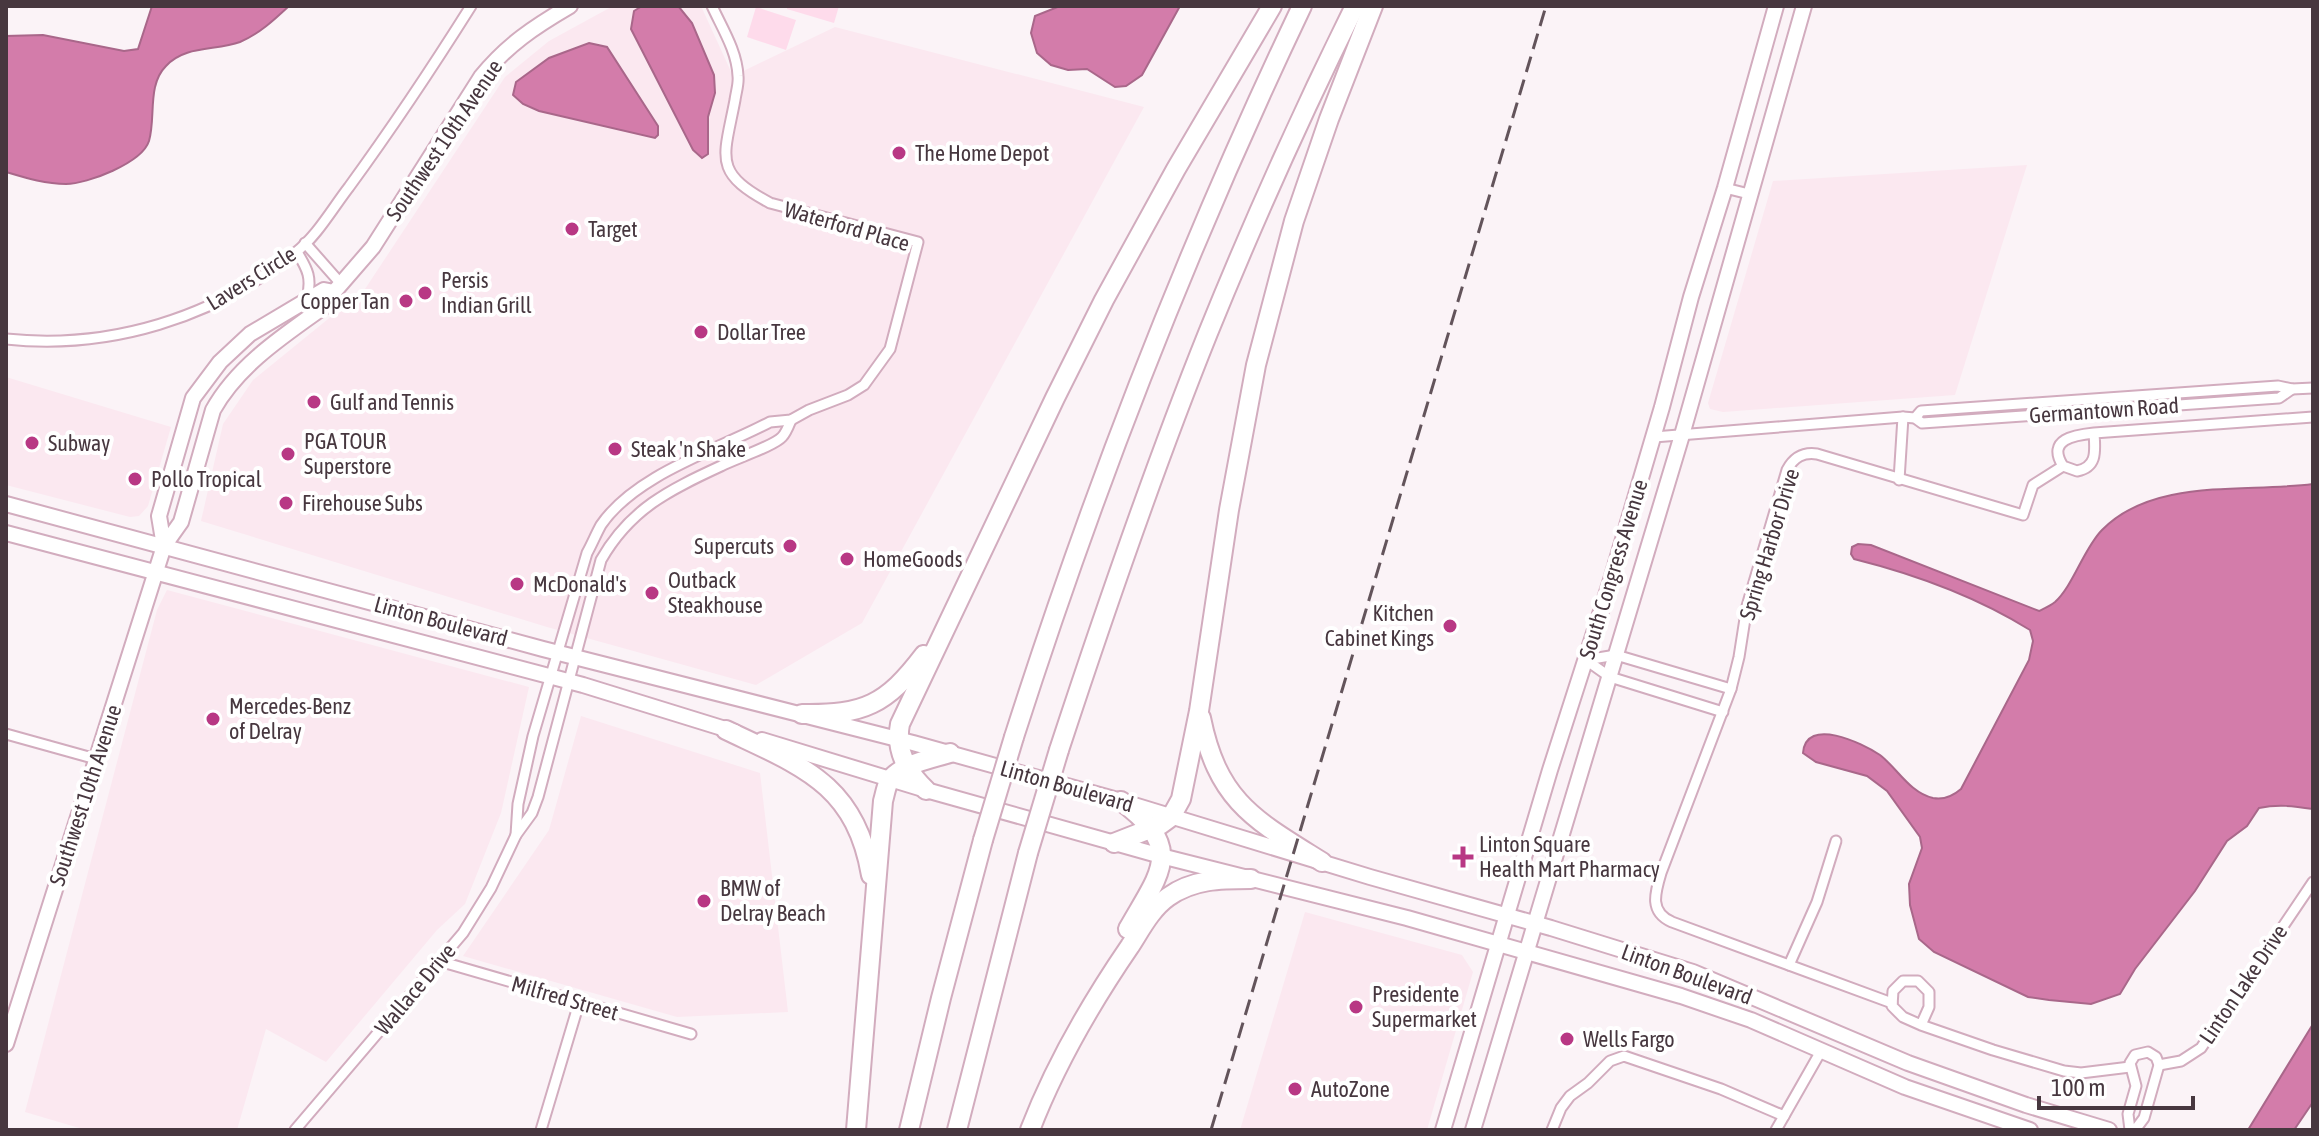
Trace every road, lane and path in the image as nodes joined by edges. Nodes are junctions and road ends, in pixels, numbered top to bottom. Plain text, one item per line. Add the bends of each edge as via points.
1 (471, 6) edge
2 (570, 6) edge
3 (712, 6) edge
4 (1272, 6) edge
5 (1302, 6) edge
6 (1355, 6) edge
7 (1373, 6) edge
8 (1776, 6) edge
9 (1804, 6) edge
10 (1725, 188) junction
11 (1749, 194) junction
12 (305, 243) junction
13 (297, 252) junction
14 (338, 288) junction
15 (307, 299) junction
16 (6, 339) edge
17 (2259, 387) junction
18 (2313, 388) edge
19 (2292, 389) junction
20 (1994, 405) junction
21 (2157, 406) junction
22 (1903, 417) junction
23 (2313, 417) edge
24 (1915, 418) junction
25 (791, 420) junction
26 (1948, 421) junction
27 (2094, 433) junction
28 (1682, 435) junction
29 (1654, 437) junction
30 (2063, 466) junction
31 (1899, 480) junction
32 (6, 504) edge
33 (6, 533) edge
34 (164, 546) junction
35 (155, 573) junction
36 (945, 628) junction
37 (558, 653) junction
38 (1616, 655) junction
39 (576, 657) junction
40 (1586, 660) junction
41 (1610, 677) junction
42 (551, 678) junction
43 (569, 682) junction
44 (1731, 689) junction
45 (1199, 711) junction
46 (1723, 712) junction
47 (802, 714) junction
48 (726, 730) junction
49 (6, 734) edge
50 (898, 739) junction
51 (950, 753) junction
52 (96, 759) junction
53 (899, 773) junction
54 (926, 790) joint
55 (1121, 801) junction
56 (1171, 817) junction
57 (1153, 829) junction
58 (516, 835) junction
59 (1836, 841) dead end
60 (1114, 843) junction
61 (1161, 856) junction
62 (1322, 862) junction
63 (1251, 879) junction
64 (2313, 882) edge
65 (875, 894) junction
66 (1507, 916) junction
67 (1536, 924) junction
68 (1499, 944) junction
69 (1528, 952) junction
70 (439, 961) junction
71 (1789, 965) junction
72 (1104, 983) junction
73 (579, 1003) junction
74 (1892, 1003) junction
75 (1921, 1025) junction
76 (691, 1034) dead end
77 (6, 1044) edge
78 (1863, 1044) junction
79 (1821, 1051) junction
80 (2159, 1065) junction
81 (2130, 1067) junction
82 (1784, 1116) junction
83 (295, 1130) edge
84 (541, 1130) edge
85 (856, 1130) edge
86 (909, 1130) edge
87 (957, 1130) edge
88 (1030, 1130) edge
89 (1443, 1130) edge
90 (1473, 1130) edge
91 (1552, 1130) edge
92 (1776, 1130) edge
93 (2030, 1130) edge
94 (2109, 1130) edge
95 (2132, 1130) edge

1 - 12 street, Lavers Circle
2 - 14 main road, Southwest 10th Avenue via 495,59 373,247
3 - 25 street, Waterford Place via 739,78 726,150 735,181 770,203 918,242 890,349 878,368 848,395
4 - 36 highway via 1104,300
5 - 86 highway, bridge via 1214,198 1075,555 983,840
6 - 87 highway, bridge via 1283,157 1192,373 1128,545 1028,853
7 - 45 highway via 1317,152 1274,292 1241,438
8 - 10 main road, South Congress Avenue
9 - 11 main road, South Congress Avenue
10 - 11 street
10 - 29 main road, South Congress Avenue
11 - 28 main road, South Congress Avenue
12 - 13 street, Lavers Circle
12 - 14 street
13 - 15 street via 307,269
13 - 16 street, Lavers Circle via 200,310 150,328 68,341
14 - 15 main road, Southwest 10th Avenue
14 - 34 main road, Southwest 10th Avenue via 332,301 250,363 222,394 205,431 181,522
15 - 34 main road, Southwest 10th Avenue via 250,334 193,398 159,516
17 - 19 street, Germantown Road
17 - 20 street, Germantown Road
17 - 21 street via 2251,395
18 - 19 street, Germantown Road
19 - 21 street, Germantown Road via 2279,398
20 - 24 street, Germantown Road via 1921,411
20 - 26 street via 1992,413
21 - 26 street, Germantown Road
22 - 24 street, Germantown Road
22 - 28 street, Germantown Road
22 - 31 street
23 - 27 street
24 - 26 street, Germantown Road via 1922,423
25 - 37 street, Waterford Place via 770,422 625,499 601,526 587,553
25 - 39 street, Waterford Place via 782,438 663,495 615,536 601,560
27 - 30 street via 2070,435 2060,445
27 - 30 street via 2090,465 2077,471
28 - 29 street, Germantown Road
28 - 38 main road, South Congress Avenue
29 - 40 main road, South Congress Avenue
30 - 31 street, Spring Harbor Drive via 2033,485 2023,515
31 - 44 street, Spring Harbor Drive via 1817,454 1802,454 1790,464 1747,606
32 - 34 main road, Linton Boulevard
33 - 35 main road, Linton Boulevard
34 - 35 main road, Southwest 10th Avenue
34 - 37 main road, Linton Boulevard
35 - 42 main road, Linton Boulevard
35 - 52 main road, Southwest 10th Avenue
36 - 47 highway via 906,678 875,703 847,713
36 - 50 highway via 900,724
37 - 39 main road, Linton Boulevard
37 - 42 street, Wallace Drive
38 - 40 street
38 - 41 main road, South Congress Avenue
38 - 44 street
39 - 43 street, Wallace Drive
39 - 47 main road, Linton Boulevard
40 - 41 street
40 - 66 main road, South Congress Avenue
41 - 46 street
41 - 67 main road, South Congress Avenue
42 - 43 main road, Linton Boulevard
42 - 58 street, Wallace Drive via 533,736
43 - 48 main road, Linton Boulevard
43 - 58 street, Wallace Drive via 538,797
44 - 46 street, Spring Harbor Drive
45 - 56 highway via 1181,799
45 - 62 highway via 1210,755 1229,792 1261,824
46 - 71 street, Spring Harbor Drive via 1661,873 1656,907 1672,922
47 - 50 main road, Linton Boulevard
48 - 53 main road, Linton Boulevard
48 - 65 highway via 803,767 834,794 859,831
49 - 52 street
50 - 51 main road, Linton Boulevard
50 - 53 highway
51 - 53 highway
51 - 55 main road, Linton Boulevard
52 - 77 main road, Southwest 10th Avenue
53 - 54 highway
53 - 65 highway via 886,790 882,808
54 - 60 main road, Linton Boulevard
55 - 56 main road, Linton Boulevard
55 - 57 highway
56 - 57 highway
56 - 62 main road, Linton Boulevard
57 - 60 highway
57 - 61 highway
58 - 70 street, Wallace Drive via 491,888
59 - 71 street
60 - 61 main road, Linton Boulevard
61 - 63 main road, Linton Boulevard
61 - 72 highway via 1159,874
62 - 66 main road, Linton Boulevard
63 - 68 main road, Linton Boulevard
63 - 72 highway via 1205,881 1170,896
64 - 80 street, Linton Lake Drive via 2201,1048 2181,1061
65 - 85 highway
66 - 67 main road, Linton Boulevard
66 - 68 main road, South Congress Avenue
67 - 69 main road, South Congress Avenue
67 - 78 main road, Linton Boulevard via 1702,975
68 - 69 main road, Linton Boulevard
68 - 89 main road, South Congress Avenue
69 - 79 main road, Linton Boulevard via 1716,1007
69 - 90 main road, South Congress Avenue
70 - 73 street, Milfred Street
70 - 83 street, Wallace Drive
71 - 74 street, Spring Harbor Drive
72 - 88 highway
73 - 76 street, Milfred Street
73 - 84 street
74 - 75 street, Linton Lake Drive via 1897,1013
74 - 75 street via 1893,991 1903,981 1925,985 1930,999
75 - 81 street, Linton Lake Drive via 2072,1073
78 - 79 main road via 1843,1042
78 - 94 main road, Linton Boulevard via 2012,1101
79 - 82 street
79 - 93 main road, Linton Boulevard
80 - 81 street, Linton Lake Drive via 2156,1057 2143,1052 2135,1055
80 - 95 street via 2144,1118
81 - 95 street via 2136,1086 2128,1114
82 - 91 street via 1721,1089 1617,1058 1565,1102
82 - 92 street

